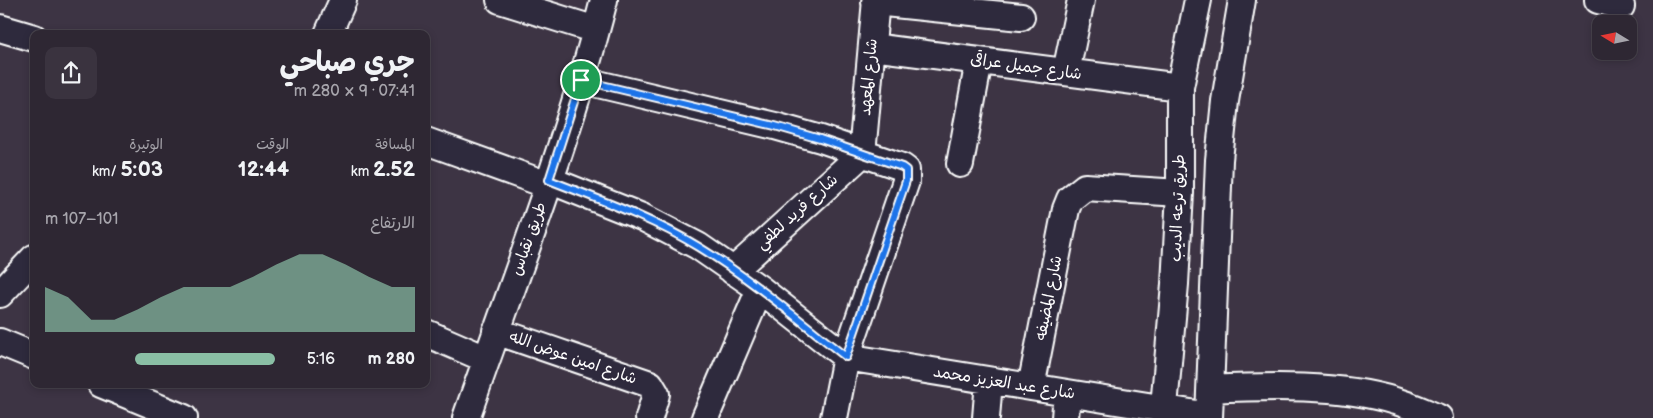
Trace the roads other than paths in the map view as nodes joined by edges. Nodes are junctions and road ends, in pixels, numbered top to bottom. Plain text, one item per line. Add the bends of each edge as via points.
1 (343, 0) edge
2 (500, 0) edge
3 (604, 0) edge
4 (1081, 0) edge
5 (1198, 0) edge
6 (1242, 0) edge
7 (875, 1) edge
8 (1021, 17) dead end
9 (0, 28) edge
10 (330, 30) edge
11 (596, 30) junction
12 (30, 37) edge
13 (872, 47) junction
14 (979, 61) junction
15 (1066, 72) junction
16 (581, 80) junction
17 (1180, 87) junction
18 (430, 141) edge
19 (862, 154) junction
20 (960, 164) dead end
21 (548, 183) junction
22 (1180, 193) junction
23 (30, 262) edge
24 (733, 270) junction
25 (760, 289) junction
26 (0, 294) edge
27 (496, 332) junction
28 (430, 335) edge
29 (0, 342) edge
30 (30, 354) edge
31 (846, 357) junction
32 (486, 359) junction
33 (989, 381) junction
34 (1031, 387) junction
35 (111, 388) edge
36 (1211, 389) junction
37 (1066, 406) edge
38 (1186, 414) edge
39 (184, 418) edge
40 (466, 418) edge
41 (649, 418) edge
42 (705, 418) edge
43 (834, 418) edge
44 (986, 418) edge
45 (1439, 418) edge

1 - 10 street
2 - 11 street
3 - 11 street, طريق نقباس
4 - 15 street
5 - 17 street, طريق ترعه الديب
6 - 36 street via 1218,160
7 - 8 street
7 - 13 street, شارع المعهد
9 - 12 street
11 - 16 street, طريق نقباس
13 - 14 street, شارع جميل عراقى
13 - 19 street, شارع المعهد
14 - 15 street, شارع جميل عراقى
14 - 20 street
15 - 17 street, شارع جميل عراقى
16 - 19 street via 775,126
16 - 21 street, طريق نقباس
17 - 22 street, طريق ترعه الديب
18 - 21 street
19 - 24 street, شارع فريد لطفي
19 - 31 street via 902,167 907,176
21 - 24 street via 642,217 698,246
21 - 27 street, طريق نقباس
22 - 34 street, شارع المضيفه via 1085,188 1070,199
22 - 38 street, طريق ترعه الديب via 1175,284
23 - 26 street
24 - 25 street
25 - 31 street
25 - 42 street
27 - 32 street, طريق نقباس
27 - 41 street, شارع امين عوض الله via 650,384 656,394
28 - 32 street
29 - 30 street
31 - 33 street, شارع عبد العزيز محمد
31 - 43 street
32 - 40 street, طريق نقباس
33 - 34 street, شارع عبد العزيز محمد
33 - 44 street
34 - 37 street, شارع عبد العزيز محمد
35 - 39 street
36 - 38 street
36 - 45 street via 1337,390 1394,401
37 - 38 street, شارع عبد العزيز محمد

